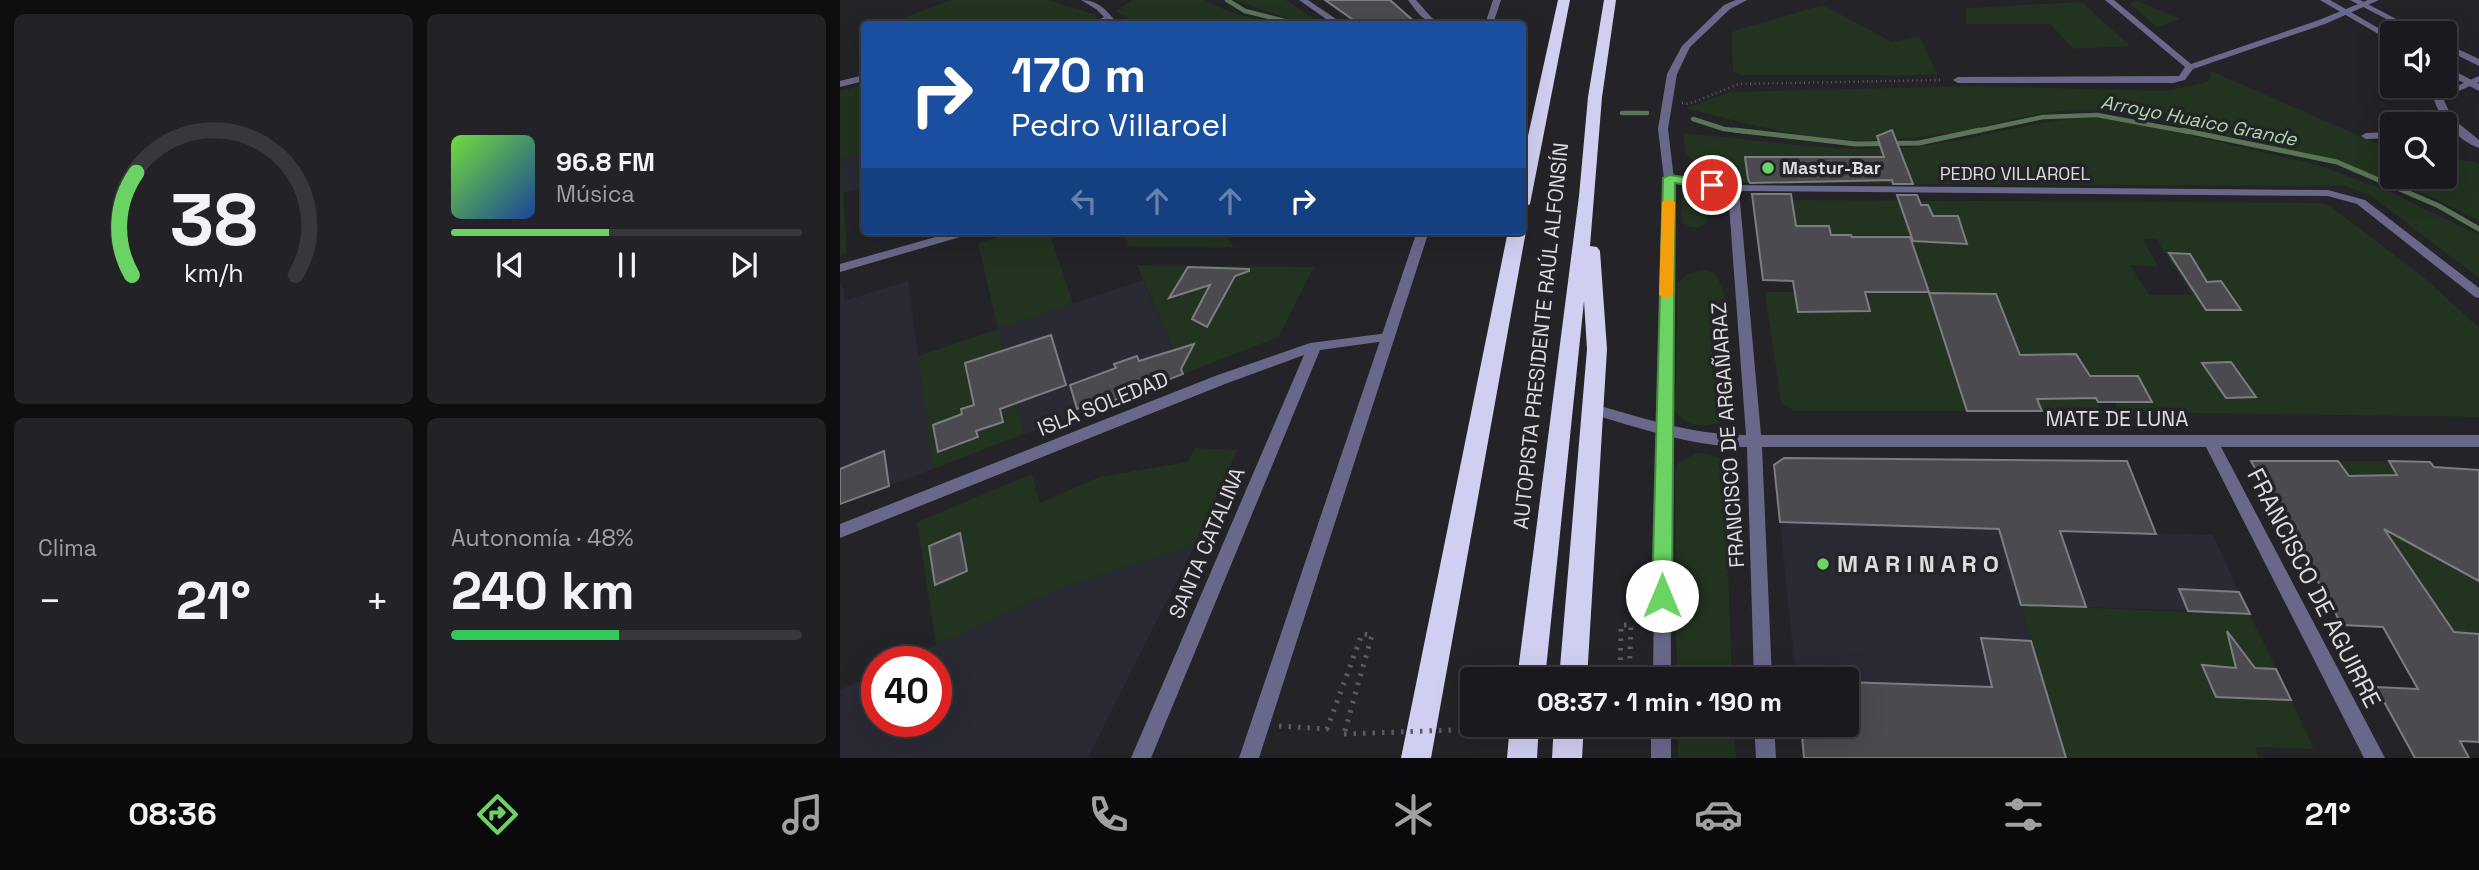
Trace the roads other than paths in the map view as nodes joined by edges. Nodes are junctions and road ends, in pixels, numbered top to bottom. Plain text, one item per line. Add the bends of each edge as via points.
1 (1085, 0) edge
2 (1303, 0) edge
3 (1412, 0) edge
4 (1497, 0) edge
5 (1564, 0) edge
6 (1743, 0) edge
7 (2109, 0) edge
8 (2324, 0) edge
9 (2375, 0) edge
10 (2358, 2) edge
11 (1611, 3) edge
12 (2345, 12) junction
13 (1332, 19) dead end
14 (1111, 21) edge
15 (1432, 21) edge
16 (1490, 21) edge
17 (2395, 21) edge
18 (2380, 32) edge
19 (2457, 52) edge
20 (2479, 63) edge
21 (2190, 67) junction
22 (2457, 75) edge
23 (861, 79) edge
24 (1958, 80) road end
25 (840, 84) edge
26 (2476, 84) edge
27 (2457, 133) edge
28 (2460, 133) junction
29 (2380, 135) edge
30 (2366, 136) dead end
31 (2479, 145) edge
32 (1669, 178) junction
33 (1526, 183) edge
34 (1733, 188) junction
35 (1587, 196) junction
36 (956, 235) edge
37 (1422, 235) edge
38 (1516, 235) edge
39 (840, 268) edge
40 (2479, 294) edge
41 (1388, 337) junction
42 (1315, 346) junction
43 (1593, 410) junction
44 (1663, 430) junction
45 (2210, 440) junction
46 (1754, 441) junction
47 (2479, 441) edge
48 (840, 531) edge
49 (1532, 667) edge
50 (1574, 667) edge
51 (1662, 667) edge
52 (1763, 667) edge
53 (1523, 737) edge
54 (1568, 737) edge
55 (1661, 737) edge
56 (1765, 737) edge
57 (1141, 758) edge
58 (1249, 758) edge
59 (1416, 758) edge
60 (1521, 758) edge
61 (1567, 758) edge
62 (1661, 758) edge
63 (1766, 758) edge
64 (2375, 758) edge

1 - 14 street
2 - 13 street
3 - 15 street
4 - 16 street
5 - 33 highway, AUTOPISTA PRESIDENTE RAÚL ALFONSÍN
6 - 32 street via 1727,7 1686,46 1672,75 1663,129
7 - 21 street
8 - 12 street
9 - 10 street
10 - 12 street
10 - 17 street
11 - 35 highway, AUTOPISTA PRESIDENTE RAÚL ALFONSÍN via 1595,97
12 - 18 street
12 - 21 street
19 - 20 street
21 - 24 street via 2182,78 2173,80
22 - 26 street
23 - 25 street
26 - 28 street via 2438,97 2444,116
27 - 28 street
28 - 31 street
29 - 30 street
32 - 34 street, PEDRO VILLAROEL
32 - 44 street
34 - 40 street, PEDRO VILLAROEL via 2328,193 2361,202
34 - 46 street, FRANCISCO DE ARGAÑARAZ
35 - 43 highway via 1597,349
35 - 49 highway, AUTOPISTA PRESIDENTE RAÚL ALFONSÍN
36 - 39 street
37 - 41 street
38 - 59 highway, AUTOPISTA PRESIDENTE RAÚL ALFONSÍN
41 - 42 street, ISLA SOLEDAD
41 - 58 street
42 - 48 street, ISLA SOLEDAD
42 - 57 street, SANTA CATALINA
43 - 44 street, MATE DE LUNA
43 - 50 highway
44 - 46 street, MATE DE LUNA
44 - 51 street
45 - 46 street, MATE DE LUNA
45 - 47 street, MATE DE LUNA
45 - 64 street, FRANCISCO DE AGUIRRE
46 - 52 street, FRANCISCO DE ARGAÑARAZ
53 - 60 highway
54 - 61 highway
55 - 62 street
56 - 63 street

